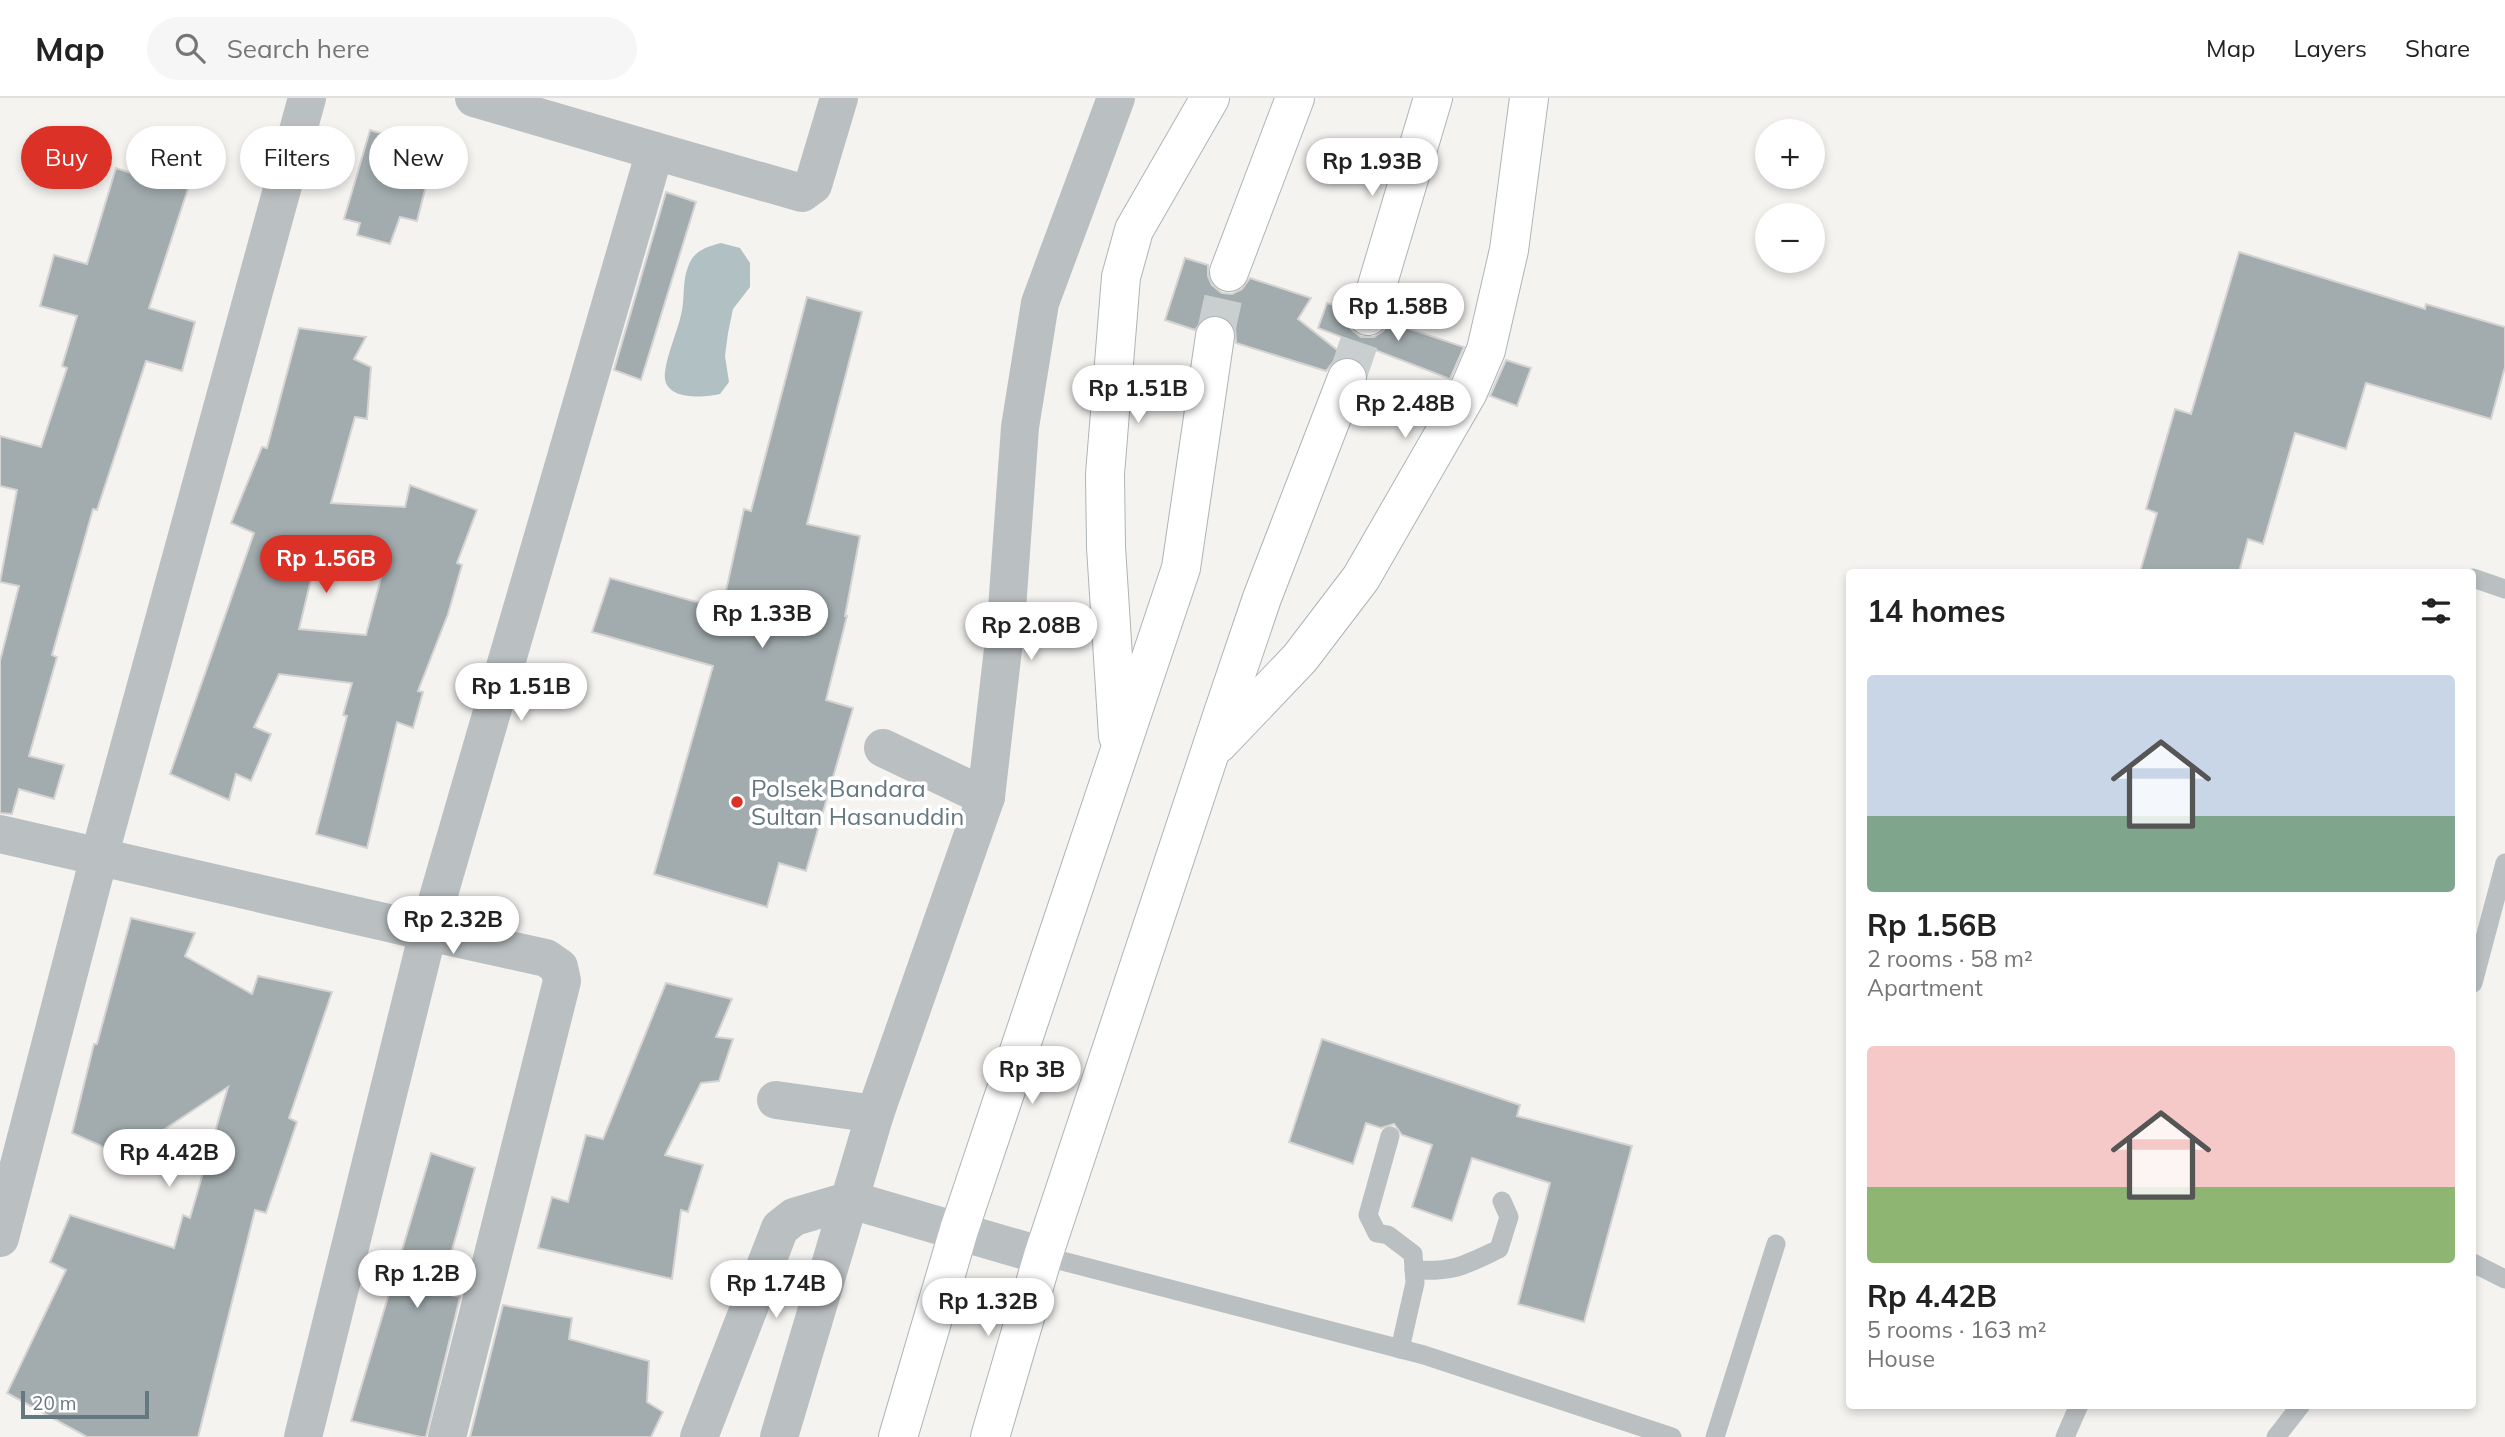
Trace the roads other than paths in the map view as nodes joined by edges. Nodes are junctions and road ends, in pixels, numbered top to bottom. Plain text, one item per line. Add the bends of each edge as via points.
1 (307, 98) edge
2 (474, 98) edge
3 (839, 98) edge
4 (1116, 98) edge
5 (1210, 98) edge
6 (1295, 98) edge
7 (1433, 98) edge
8 (1529, 98) edge
9 (655, 151) junction
10 (1229, 272) tunnel mouth
11 (1368, 316) tunnel mouth
12 (1215, 336) tunnel mouth
13 (1347, 378) tunnel mouth
14 (2476, 579) edge
15 (2505, 589) edge
16 (883, 748) dead end
17 (1211, 750) junction
18 (1119, 760) junction
19 (986, 797) junction
20 (0, 834) edge
21 (99, 857) junction
22 (2505, 863) edge
23 (428, 932) junction
24 (2477, 951) edge
25 (776, 1100) dead end
26 (875, 1114) junction
27 (1390, 1136) dead end
28 (851, 1200) junction
29 (1502, 1201) dead end
30 (959, 1230) junction
31 (0, 1238) edge
32 (1776, 1244) dead end
33 (1042, 1256) junction
34 (2476, 1264) edge
35 (1414, 1270) junction
36 (2505, 1279) edge
37 (1400, 1349) junction
38 (2077, 1409) edge
39 (2298, 1409) edge
40 (303, 1437) edge
41 (447, 1437) edge
42 (698, 1437) edge
43 (779, 1437) edge
44 (898, 1437) edge
45 (990, 1437) edge
46 (1672, 1437) edge
47 (1714, 1437) edge
48 (2065, 1437) edge
49 (2276, 1437) edge

1 - 21 street
2 - 9 street
3 - 9 street via 813,185 802,193
4 - 19 street via 1040,303 1020,427 1006,623
5 - 18 main road via 1134,230 1121,277 1105,474
6 - 10 main road
7 - 11 main road
8 - 17 main road via 1509,250 1486,349 1468,391 1361,578 1300,659
9 - 23 street
12 - 18 main road via 1181,568
13 - 17 main road via 1262,598
14 - 15 lane
16 - 19 street
17 - 33 main road
18 - 30 main road
19 - 26 street
20 - 21 street
21 - 23 street
21 - 31 street
22 - 24 lane
23 - 40 street
23 - 41 street via 546,958 559,967 562,981
25 - 26 street
26 - 28 street
27 - 35 lane via 1368,1215 1377,1233 1388,1235 1413,1254
28 - 30 street
28 - 42 street via 794,1217 780,1228
28 - 43 street
29 - 35 lane via 1509,1217 1499,1249 1446,1272
30 - 33 street
30 - 44 main road
32 - 47 lane
33 - 37 lane
33 - 45 main road
34 - 36 lane
35 - 37 lane
37 - 46 lane
38 - 48 lane
39 - 49 lane

